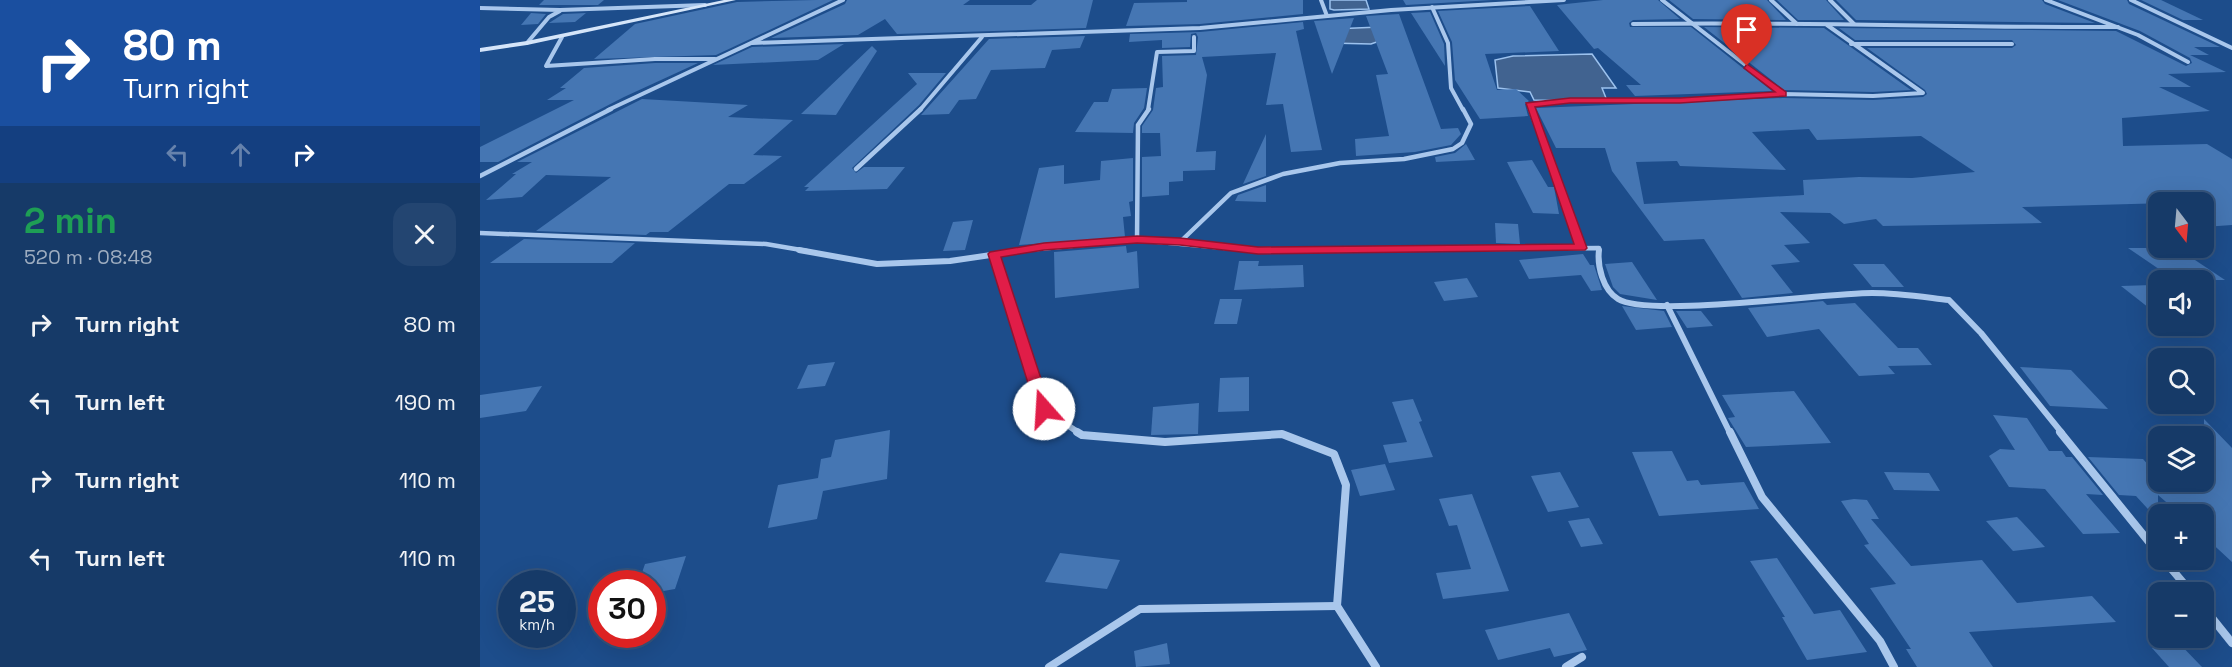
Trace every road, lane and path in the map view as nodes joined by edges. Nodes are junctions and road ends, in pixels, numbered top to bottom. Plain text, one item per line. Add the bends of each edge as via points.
1 (733, 0) edge
2 (843, 0) edge
3 (1321, 0) edge
4 (1564, 0) edge
5 (1662, 0) edge
6 (1771, 0) edge
7 (1830, 0) edge
8 (2046, 0) edge
9 (2131, 0) edge
10 (705, 5) junction
11 (1432, 7) junction
12 (480, 8) edge
13 (560, 10) junction
14 (1327, 16) junction
15 (1633, 24) dead end
16 (1692, 24) junction
17 (1797, 24) junction
18 (1854, 24) junction
19 (1827, 25) junction
20 (2118, 27) junction
21 (562, 36) junction
22 (982, 36) junction
23 (1194, 37) dead end
24 (527, 43) junction
25 (752, 43) junction
26 (1851, 44) junction
27 (2012, 44) dead end
28 (2232, 48) edge
29 (480, 50) edge
30 (717, 59) junction
31 (2188, 62) dead end
32 (1783, 94) junction
33 (856, 169) dead end
34 (480, 176) edge
35 (480, 233) edge
36 (1137, 240) junction
37 (1180, 242) junction
38 (1581, 248) junction
39 (994, 254) junction
40 (1667, 305) junction
41 (2148, 541) edge
42 (2172, 570) edge
43 (2183, 582) edge
44 (1337, 606) junction
45 (2214, 621) edge
46 (2232, 644) edge
47 (1582, 657) dead end
48 (1049, 667) edge
49 (1376, 667) edge
50 (1566, 667) edge
51 (1894, 667) edge

1 - 10 street
2 - 25 street
3 - 14 street
4 - 11 street
5 - 16 street
6 - 17 street
7 - 18 street
8 - 20 street
9 - 28 street
10 - 13 street
10 - 21 street
11 - 14 street
11 - 37 street via 1448,43 1451,88 1471,124 1462,143 1453,149 1404,159 1340,163 1273,178 1231,193
12 - 13 street
13 - 24 street
14 - 22 street via 1200,28
15 - 16 street
16 - 17 street
16 - 32 street
17 - 19 street
18 - 19 street
18 - 20 street
19 - 26 street
20 - 31 street
21 - 24 street
21 - 30 street via 546,66 655,58
22 - 25 street
22 - 33 street via 916,114
23 - 36 street via 1194,51 1157,52 1149,109 1138,125
24 - 29 street
25 - 30 street
26 - 27 street
26 - 32 street via 1923,93
30 - 34 street
32 - 38 street via 1531,103
35 - 39 street via 766,244 877,264 950,261
36 - 37 street
36 - 39 street
37 - 38 street via 1258,251
38 - 40 street via 1599,248 1596,259 1611,292 1621,302
39 - 44 street via 1044,409 1082,435 1165,442 1282,434 1334,454 1346,485
40 - 41 street via 1872,293 1949,300 1981,333
40 - 51 street via 1762,497 1880,641
42 - 43 street
44 - 48 street via 1140,609
44 - 49 street
45 - 46 street
47 - 50 street

